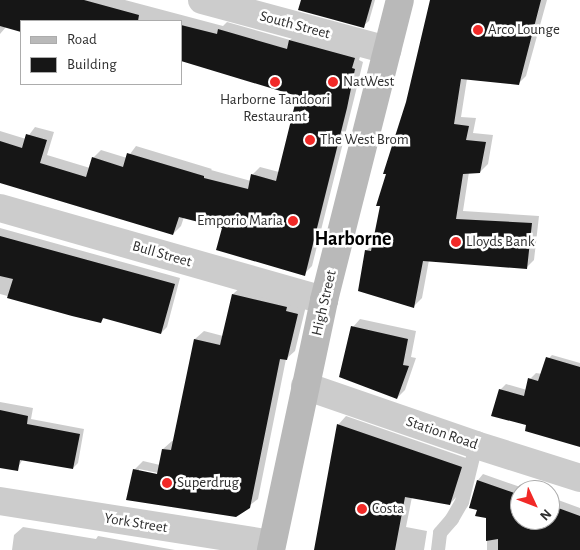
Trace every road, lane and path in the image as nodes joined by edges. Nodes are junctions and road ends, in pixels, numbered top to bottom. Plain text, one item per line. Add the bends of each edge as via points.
1 (202, 0) edge
2 (400, 0) edge
3 (387, 50) junction
4 (0, 208) edge
5 (324, 300) junction
6 (305, 386) junction
7 (476, 445) junction
8 (580, 478) edge
9 (0, 500) edge
10 (272, 547) edge
11 (438, 550) edge

1 - 3 street, South Street
2 - 3 main road, High Street
3 - 5 main road, High Street
4 - 5 street, Bull Street
5 - 6 main road, High Street
6 - 7 street, Station Road
6 - 10 main road, High Street
7 - 8 street, Station Road
7 - 11 lane via 462,502 440,533
9 - 10 street, York Street

